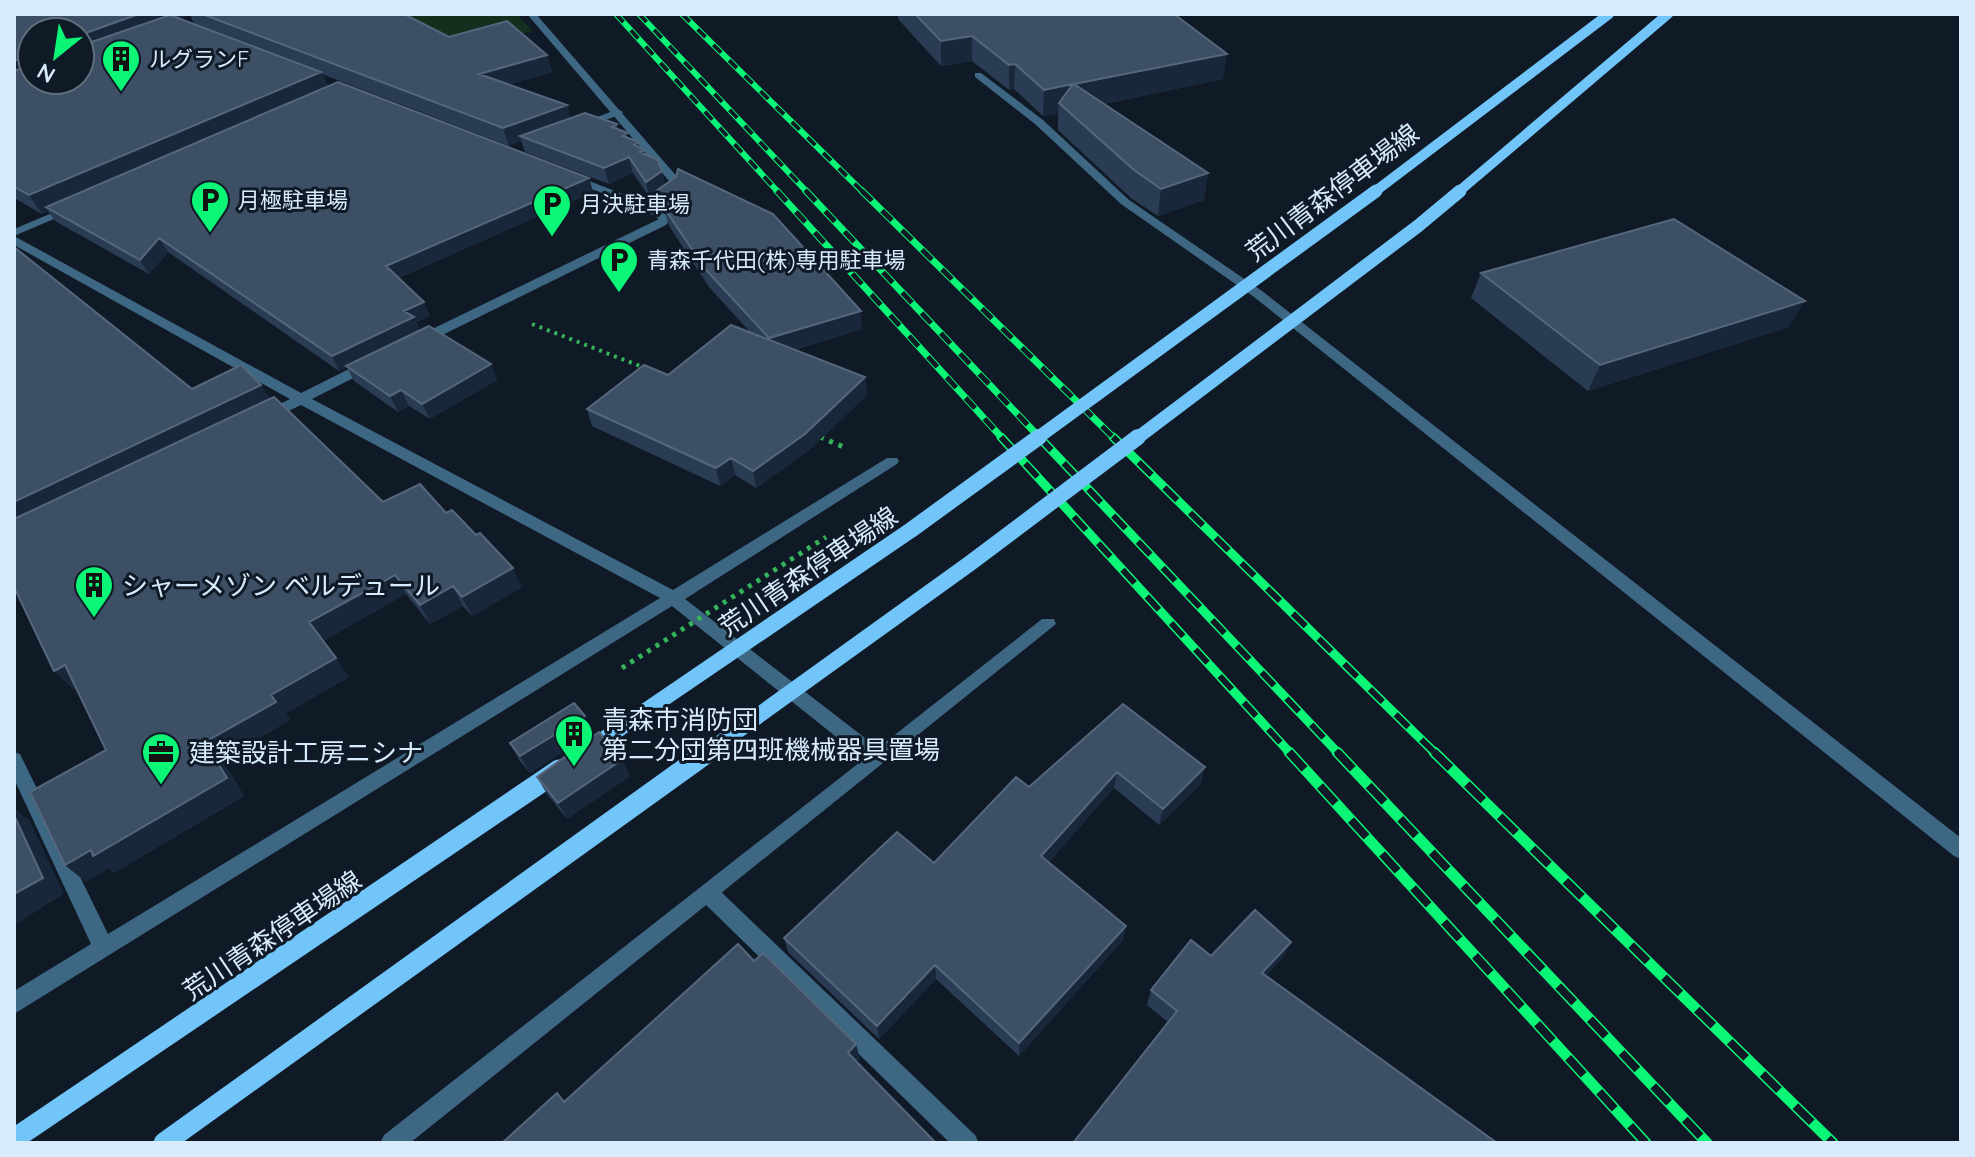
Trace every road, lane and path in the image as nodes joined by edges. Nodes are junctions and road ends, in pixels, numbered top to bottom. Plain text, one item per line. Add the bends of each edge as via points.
1 (531, 14) edge
2 (1609, 14) edge
3 (1668, 14) edge
4 (978, 75) edge
5 (618, 112) junction
6 (562, 132) edge
7 (565, 175) edge
8 (86, 202) edge
9 (649, 208) junction
10 (14, 233) edge
11 (14, 240) edge
12 (489, 307) junction
13 (405, 347) edge
14 (378, 361) edge
15 (650, 370) edge
16 (301, 399) junction
17 (258, 421) edge
18 (811, 433) edge
19 (887, 464) joint
20 (673, 598) junction
21 (1048, 624) dead end
22 (877, 758) junction
23 (14, 760) edge
24 (1961, 850) edge
25 (709, 894) junction
26 (104, 948) junction
27 (14, 1003) edge
28 (14, 1139) edge
29 (164, 1143) edge
30 (392, 1143) edge
31 (967, 1143) edge

1 - 5 street
2 - 28 main road, 荒川青森停車場線, bridge via 911,530
3 - 29 main road, bridge via 1418,226 994,545
4 - 24 street via 1039,122 1125,202 1270,304
5 - 6 street
5 - 9 street via 675,181 674,190
7 - 9 street
8 - 10 street
9 - 12 street via 665,218 662,223
11 - 16 street
12 - 13 street
12 - 15 path
14 - 16 street
16 - 17 street
16 - 20 street
18 - 19 path
19 - 20 street
20 - 22 street
20 - 26 street
21 - 22 street
22 - 25 street
23 - 26 street
25 - 30 street
25 - 31 street
26 - 27 street

